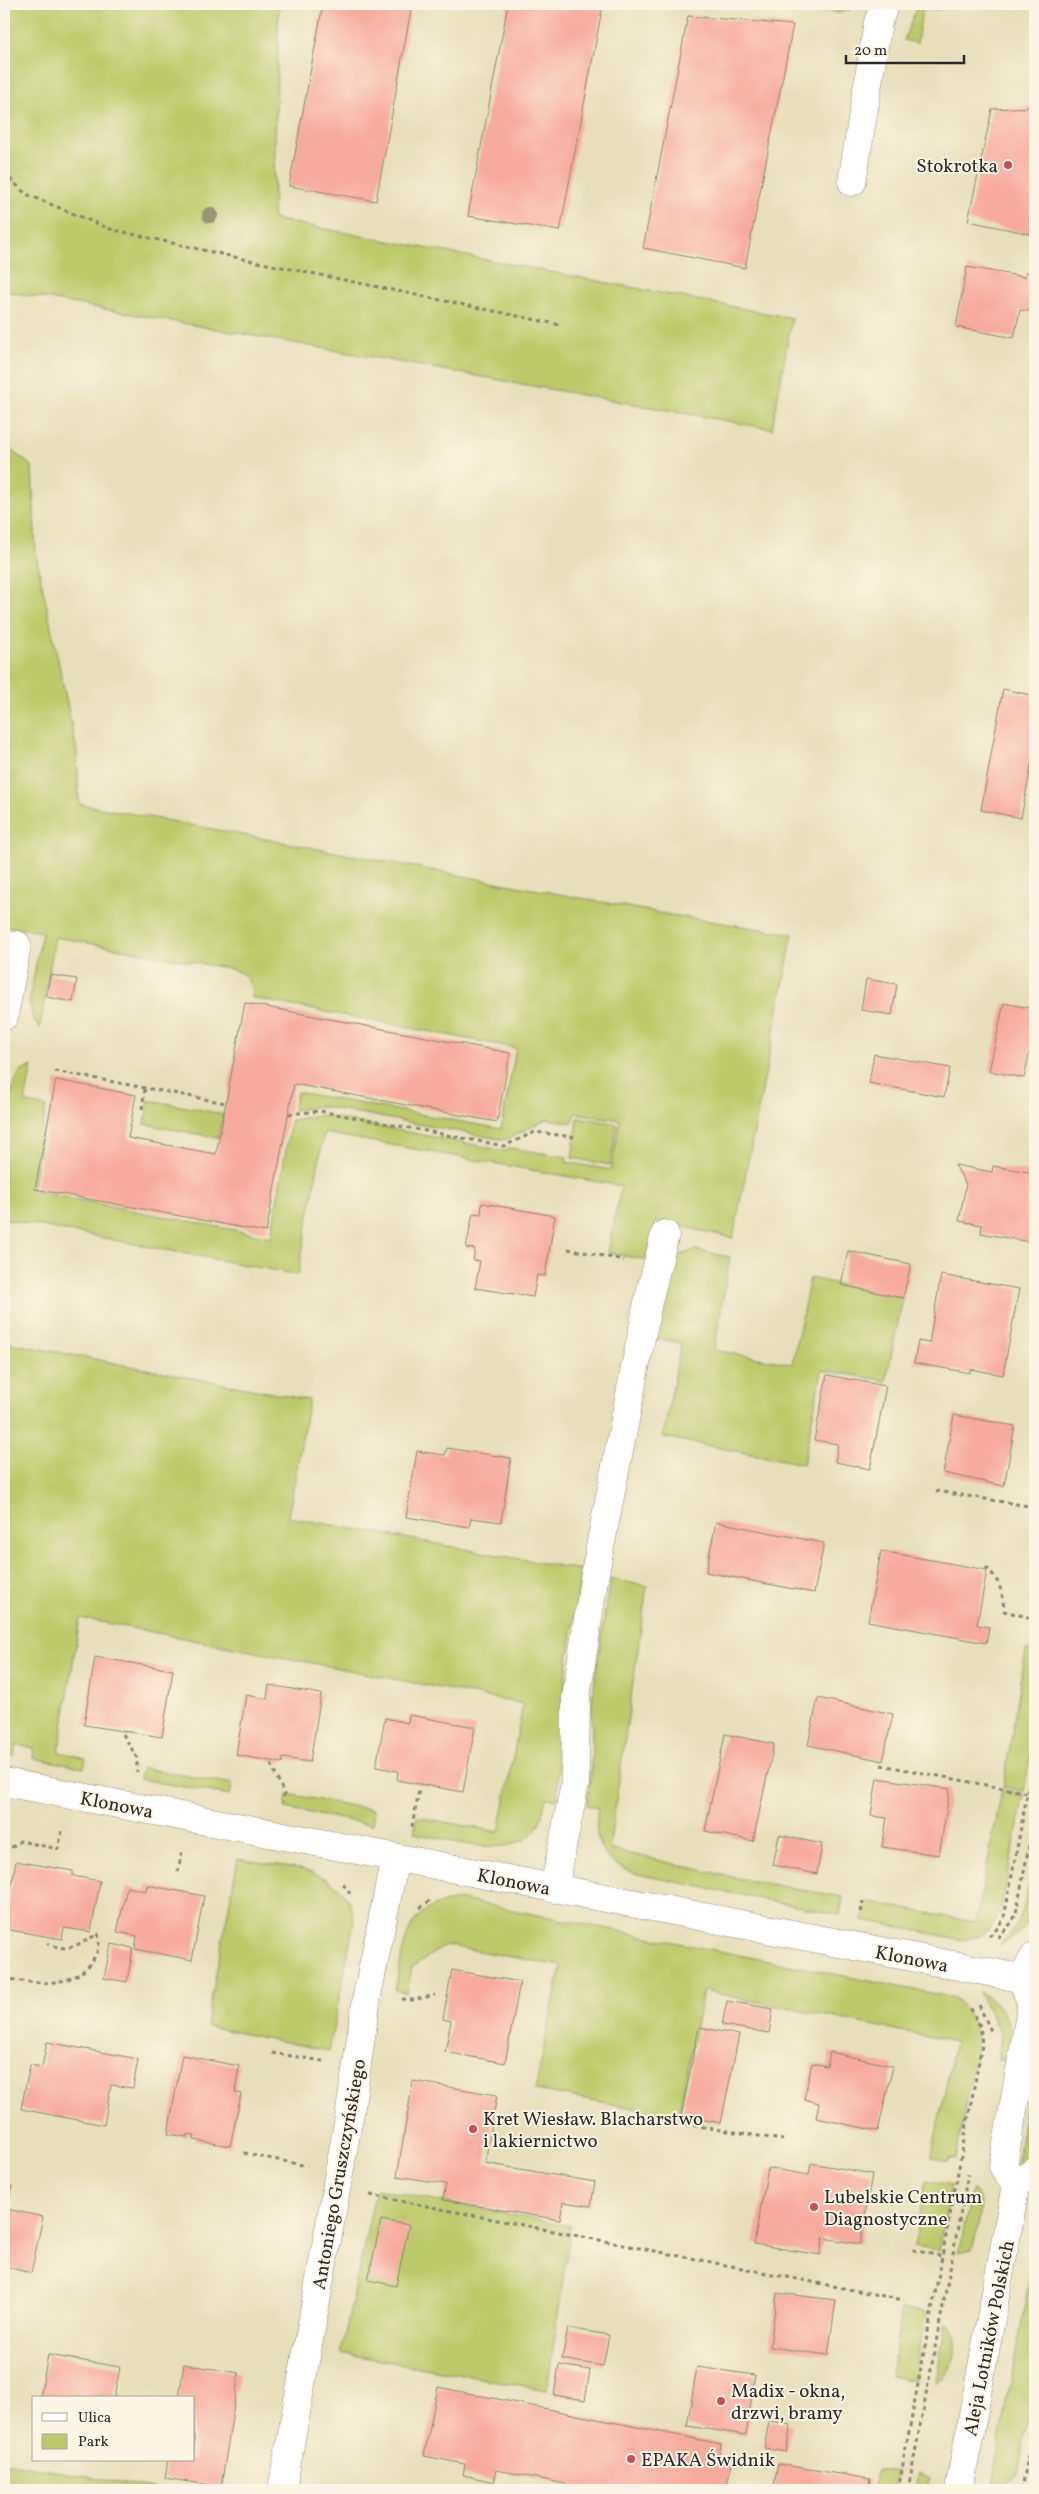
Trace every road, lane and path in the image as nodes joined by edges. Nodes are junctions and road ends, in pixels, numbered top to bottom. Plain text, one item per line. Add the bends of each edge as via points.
1 (885, 4) edge
2 (4, 173) edge
3 (852, 182) dead end
4 (561, 325) dead end
5 (17, 944) dead end
6 (4, 1016) edge
7 (55, 1070) dead end
8 (145, 1088) junction
9 (226, 1103) dead end
10 (142, 1109) dead end
11 (288, 1114) dead end
12 (575, 1137) dead end
13 (665, 1234) dead end
14 (568, 1249) dead end
15 (657, 1267) junction
16 (936, 1491) dead end
17 (1035, 1507) edge
18 (986, 1567) dead end
19 (1035, 1619) edge
20 (123, 1734) dead end
21 (1035, 1752) edge
22 (271, 1764) dead end
23 (881, 1765) dead end
24 (136, 1776) dead end
25 (4, 1782) edge
26 (419, 1790) dead end
27 (1028, 1793) junction
28 (282, 1803) dead end
29 (1035, 1814) edge
30 (63, 1825) dead end
31 (411, 1830) dead end
32 (1029, 1846) junction
33 (4, 1847) edge
34 (183, 1848) dead end
35 (6, 1851) junction
36 (395, 1858) junction
37 (1035, 1859) edge
38 (4, 1862) edge
39 (178, 1872) dead end
40 (554, 1889) junction
41 (439, 1898) dead end
42 (418, 1909) dead end
43 (982, 1939) dead end
44 (46, 1943) dead end
45 (970, 1969) junction
46 (4, 1978) edge
47 (1032, 1986) edge
48 (435, 1995) dead end
49 (397, 1998) dead end
50 (967, 2002) dead end
51 (993, 2038) dead end
52 (272, 2053) dead end
53 (358, 2068) junction
54 (654, 2119) dead end
55 (783, 2140) dead end
56 (244, 2153) dead end
57 (970, 2167) dead end
58 (1026, 2178) edge
59 (338, 2180) junction
60 (913, 2250) dead end
61 (941, 2256) junction
62 (904, 2300) dead end
63 (1035, 2418) edge
64 (282, 2490) edge
65 (898, 2490) edge
66 (908, 2490) edge
67 (959, 2490) edge
68 (1022, 2490) edge

1 - 3 street via 878,22
2 - 4 path via 26,194 110,228
5 - 6 street
7 - 8 path
8 - 9 path
8 - 10 path
11 - 12 path via 320,1111 504,1146 535,1132
13 - 15 street
14 - 15 path
15 - 40 street via 595,1574 576,1697 574,1783
16 - 17 path
18 - 19 path via 997,1577 1004,1611
20 - 24 path via 137,1758
21 - 27 path
22 - 28 path via 284,1794
23 - 27 path
25 - 36 street, Klonowa
26 - 31 path
27 - 43 path via 1004,1918 996,1930
29 - 32 path
30 - 35 path via 58,1849 20,1841
32 - 37 path
32 - 45 path via 1013,1921 1000,1936 973,1950
33 - 35 path
34 - 39 path
35 - 38 path
36 - 40 street, Klonowa
36 - 53 street, Antoniego Gruszczyńskiego via 367,1996
40 - 45 street, Klonowa
41 - 42 path
44 - 46 path via 57,1948 70,1948 98,1934 100,1941 93,1961 73,1978 46,1983
45 - 47 street, Klonowa
45 - 51 path via 967,1986
47 - 58 street, Aleja Lotników Polskich via 1003,2166
48 - 49 path via 413,2000
50 - 61 path via 983,2037
52 - 53 path
53 - 59 street, Antoniego Gruszczyńskiego
54 - 55 path
56 - 59 path
57 - 66 path
58 - 67 street, Aleja Lotników Polskich
59 - 62 path
59 - 64 street, Antoniego Gruszczyńskiego
60 - 61 path
61 - 65 path
63 - 68 path

